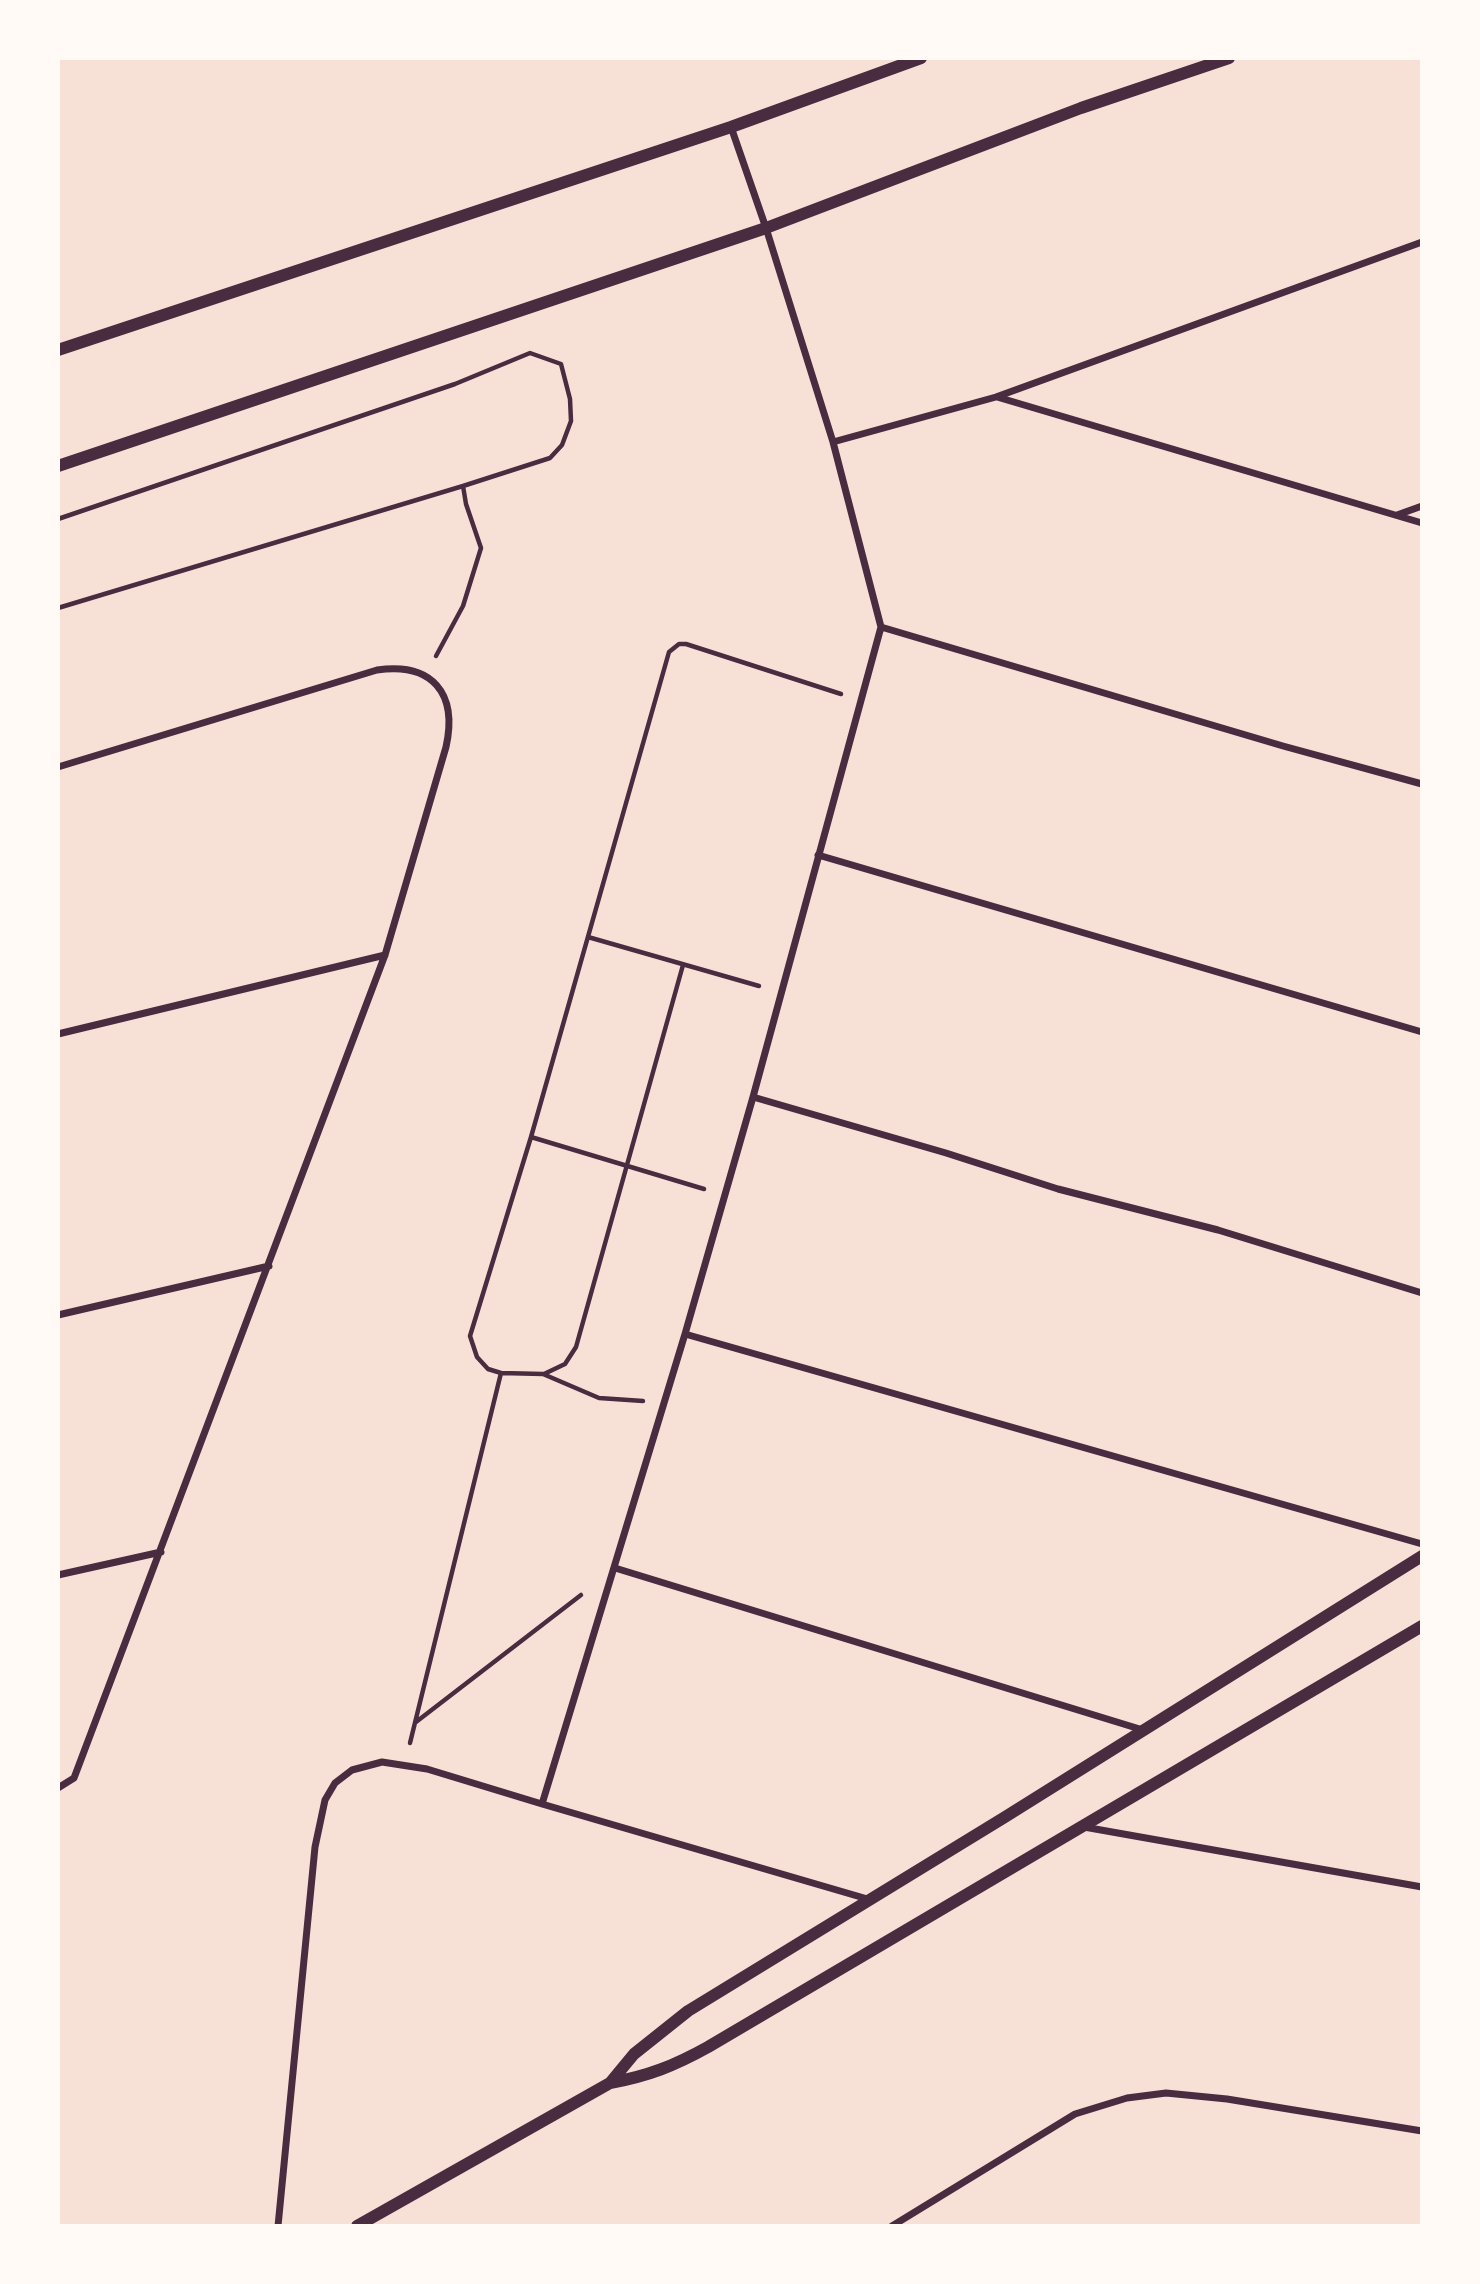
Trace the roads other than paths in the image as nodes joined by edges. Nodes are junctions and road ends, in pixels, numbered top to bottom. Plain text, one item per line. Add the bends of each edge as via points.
1 (920, 58) edge
2 (1229, 58) edge
3 (731, 127) junction
4 (766, 228) junction
5 (1422, 242) edge
6 (58, 350) edge
7 (996, 397) junction
8 (833, 442) junction
9 (58, 466) edge
10 (1422, 506) edge
11 (1396, 515) junction
12 (1422, 523) edge
13 (880, 627) junction
14 (58, 767) edge
15 (1422, 785) edge
16 (818, 855) junction
17 (385, 955) junction
18 (1422, 1032) edge
19 (58, 1034) edge
20 (753, 1097) junction
21 (269, 1266) junction
22 (1422, 1293) edge
23 (58, 1315) edge
24 (685, 1334) junction
25 (1422, 1544) edge
26 (161, 1552) junction
27 (1422, 1556) edge
28 (615, 1568) junction
29 (58, 1575) edge
30 (1422, 1626) edge
31 (1143, 1730) junction
32 (58, 1788) edge
33 (542, 1804) junction
34 (1083, 1826) junction
35 (1422, 1887) edge
36 (872, 1900) junction
37 (610, 2083) junction
38 (1422, 2131) edge
39 (278, 2226) edge
40 (357, 2226) edge
41 (891, 2226) edge

1 - 3 street
2 - 4 street via 1081,108
3 - 4 street
3 - 6 street
4 - 8 street
4 - 9 street
5 - 7 street
7 - 8 street
7 - 11 street
8 - 13 street
10 - 11 street
11 - 12 street
13 - 15 street
13 - 16 street
14 - 17 street via 377,670 408,668 425,675 446,701 450,730
16 - 18 street
16 - 20 street
17 - 19 street
17 - 21 street
20 - 22 street
20 - 24 street
21 - 23 street
21 - 26 street
24 - 25 street
24 - 28 street
26 - 29 street
26 - 32 street via 74,1778
27 - 31 street
28 - 31 street
28 - 33 street
30 - 34 street
31 - 36 street
33 - 36 street
33 - 39 street via 427,1769 382,1762 352,1770 335,1783 322,1810 315,1847
34 - 35 street
34 - 37 street via 672,2067
36 - 37 street via 688,2011 634,2054
37 - 40 street
38 - 41 street via 1227,2099 1166,2093 1127,2098 1075,2114

